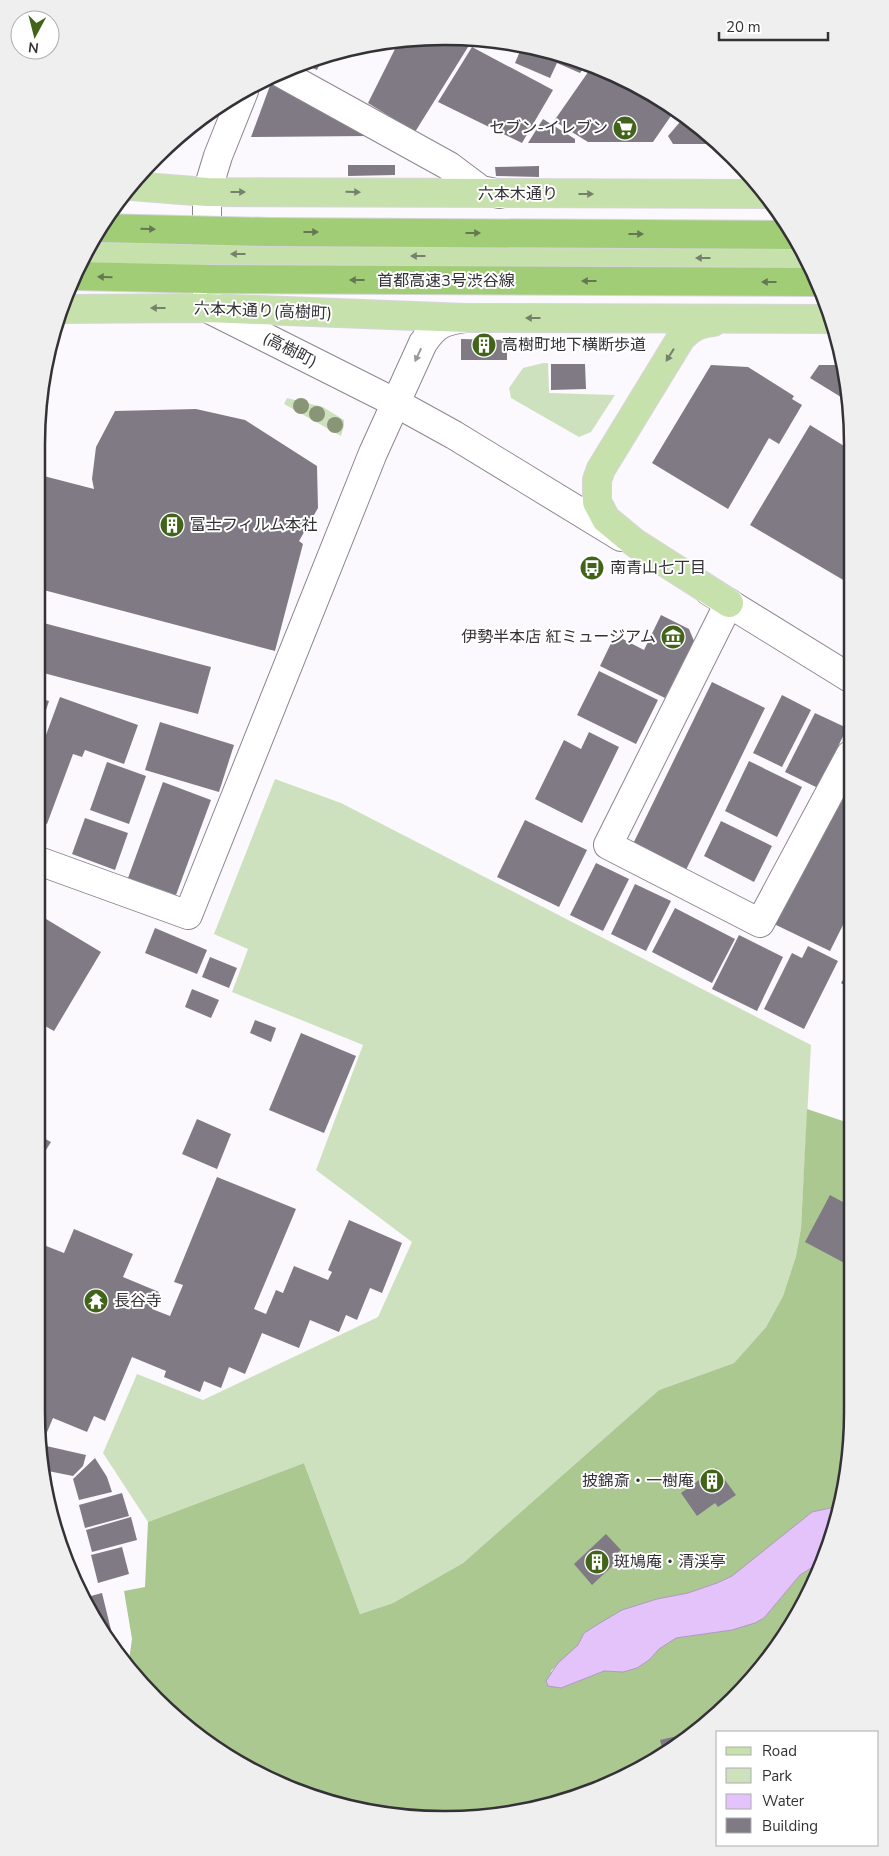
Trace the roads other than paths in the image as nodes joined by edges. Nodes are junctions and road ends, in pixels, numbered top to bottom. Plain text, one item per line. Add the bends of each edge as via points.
1 (288, 77) edge
2 (240, 102) edge
3 (139, 187) edge
4 (207, 192) junction
5 (502, 194) junction
6 (755, 194) edge
7 (109, 228) edge
8 (784, 235) edge
9 (207, 254) junction
10 (92, 257) edge
11 (798, 259) edge
12 (82, 276) edge
13 (809, 282) edge
14 (207, 308) junction
15 (69, 309) edge
16 (466, 318) junction
17 (757, 319) junction
18 (824, 319) edge
19 (396, 403) junction
20 (729, 603) junction
21 (844, 674) edge
22 (844, 766) edge
23 (45, 863) edge

1 - 5 street via 449,166 481,190
2 - 4 street
3 - 4 main road
4 -> 5 main road, 六本木通り
4 - 9 street
5 -> 6 main road, 六本木通り
7 -> 8 highway, bridge
9 - 10 main road
11 -> 9 main road
9 - 14 street
13 -> 12 highway, 首都高速3号渋谷線, bridge
14 -> 15 main road, 六本木通り(高樹町)
14 - 16 main road, 六本木通り(高樹町)
14 - 19 street, (高樹町)
17 -> 16 main road
16 -> 19 street via 446,320 433,329 423,343
17 - 18 main road
17 -> 20 main road via 706,322 687,331 612,450 597,480 597,502 606,519 635,543
19 - 20 street, (高樹町)
19 - 23 street via 188,915
20 - 21 street, (高樹町)
20 - 22 street via 608,845 760,923

